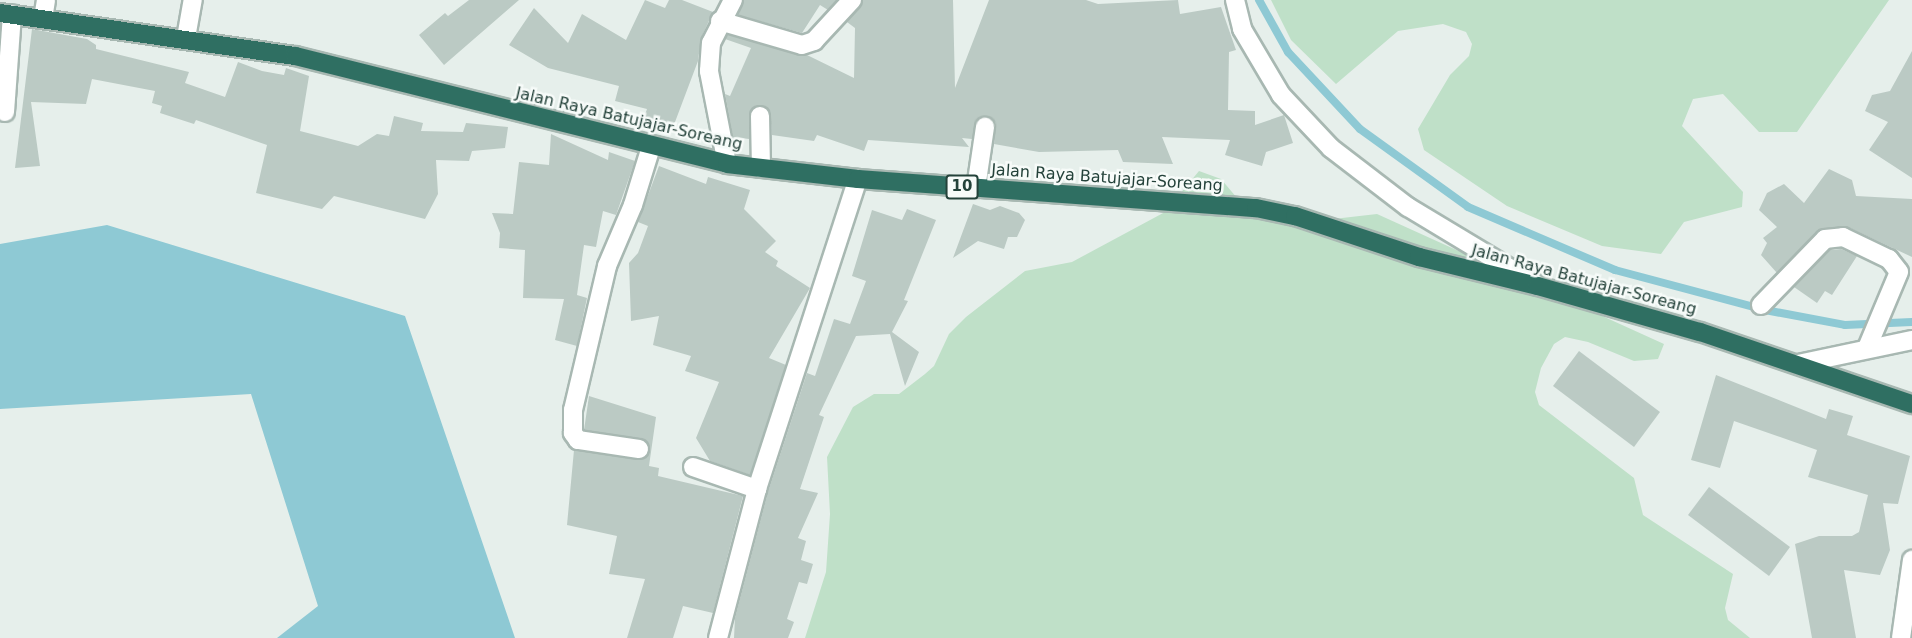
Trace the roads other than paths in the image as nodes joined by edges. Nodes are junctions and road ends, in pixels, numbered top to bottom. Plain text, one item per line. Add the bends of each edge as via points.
1 (46, 0) edge
2 (193, 0) edge
3 (733, 0) edge
4 (852, 0) edge
5 (1235, 0) edge
6 (6, 14) edge
7 (43, 19) junction
8 (720, 21) junction
9 (186, 38) junction
10 (4, 112) dead end
11 (760, 116) dead end
12 (985, 128) dead end
13 (651, 147) junction
14 (727, 164) junction
15 (761, 168) junction
16 (858, 179) junction
17 (976, 188) junction
18 (1538, 286) junction
19 (1761, 305) dead end
20 (1912, 340) edge
21 (1869, 342) junction
22 (1798, 364) junction
23 (1912, 404) edge
24 (639, 449) dead end
25 (693, 467) dead end
26 (757, 489) junction
27 (1912, 560) edge
28 (718, 638) edge
29 (1901, 638) edge

1 - 7 street
2 - 9 street
3 - 8 street
4 - 8 street via 814,41 802,45
5 - 18 street via 1242,29 1281,95 1331,148 1408,207
6 - 7 highway, Jalan Raya Batujajar-Soreang / 10
6 - 10 street
7 - 9 highway, Jalan Raya Batujajar-Soreang / 10
8 - 14 street via 711,43 709,70
9 - 13 highway, Jalan Raya Batujajar-Soreang / 10 via 295,56
11 - 15 street
12 - 17 street
13 - 14 highway, Jalan Raya Batujajar-Soreang / 10
13 - 24 street via 633,205 607,266 573,410 573,433 579,440
14 - 15 highway, Jalan Raya Batujajar-Soreang / 10
15 - 16 highway, Jalan Raya Batujajar-Soreang / 10
16 - 17 highway, Jalan Raya Batujajar-Soreang / 10
16 - 26 street
17 - 18 highway, Jalan Raya Batujajar-Soreang / 10 via 1256,208 1295,216 1419,257
18 - 22 highway, Jalan Raya Batujajar-Soreang / 10
19 - 21 street via 1825,239 1834,236 1858,244 1899,272
20 - 21 street
21 - 22 street
22 - 23 highway, Jalan Raya Batujajar-Soreang / 10
25 - 26 street
26 - 28 street
27 - 29 street

